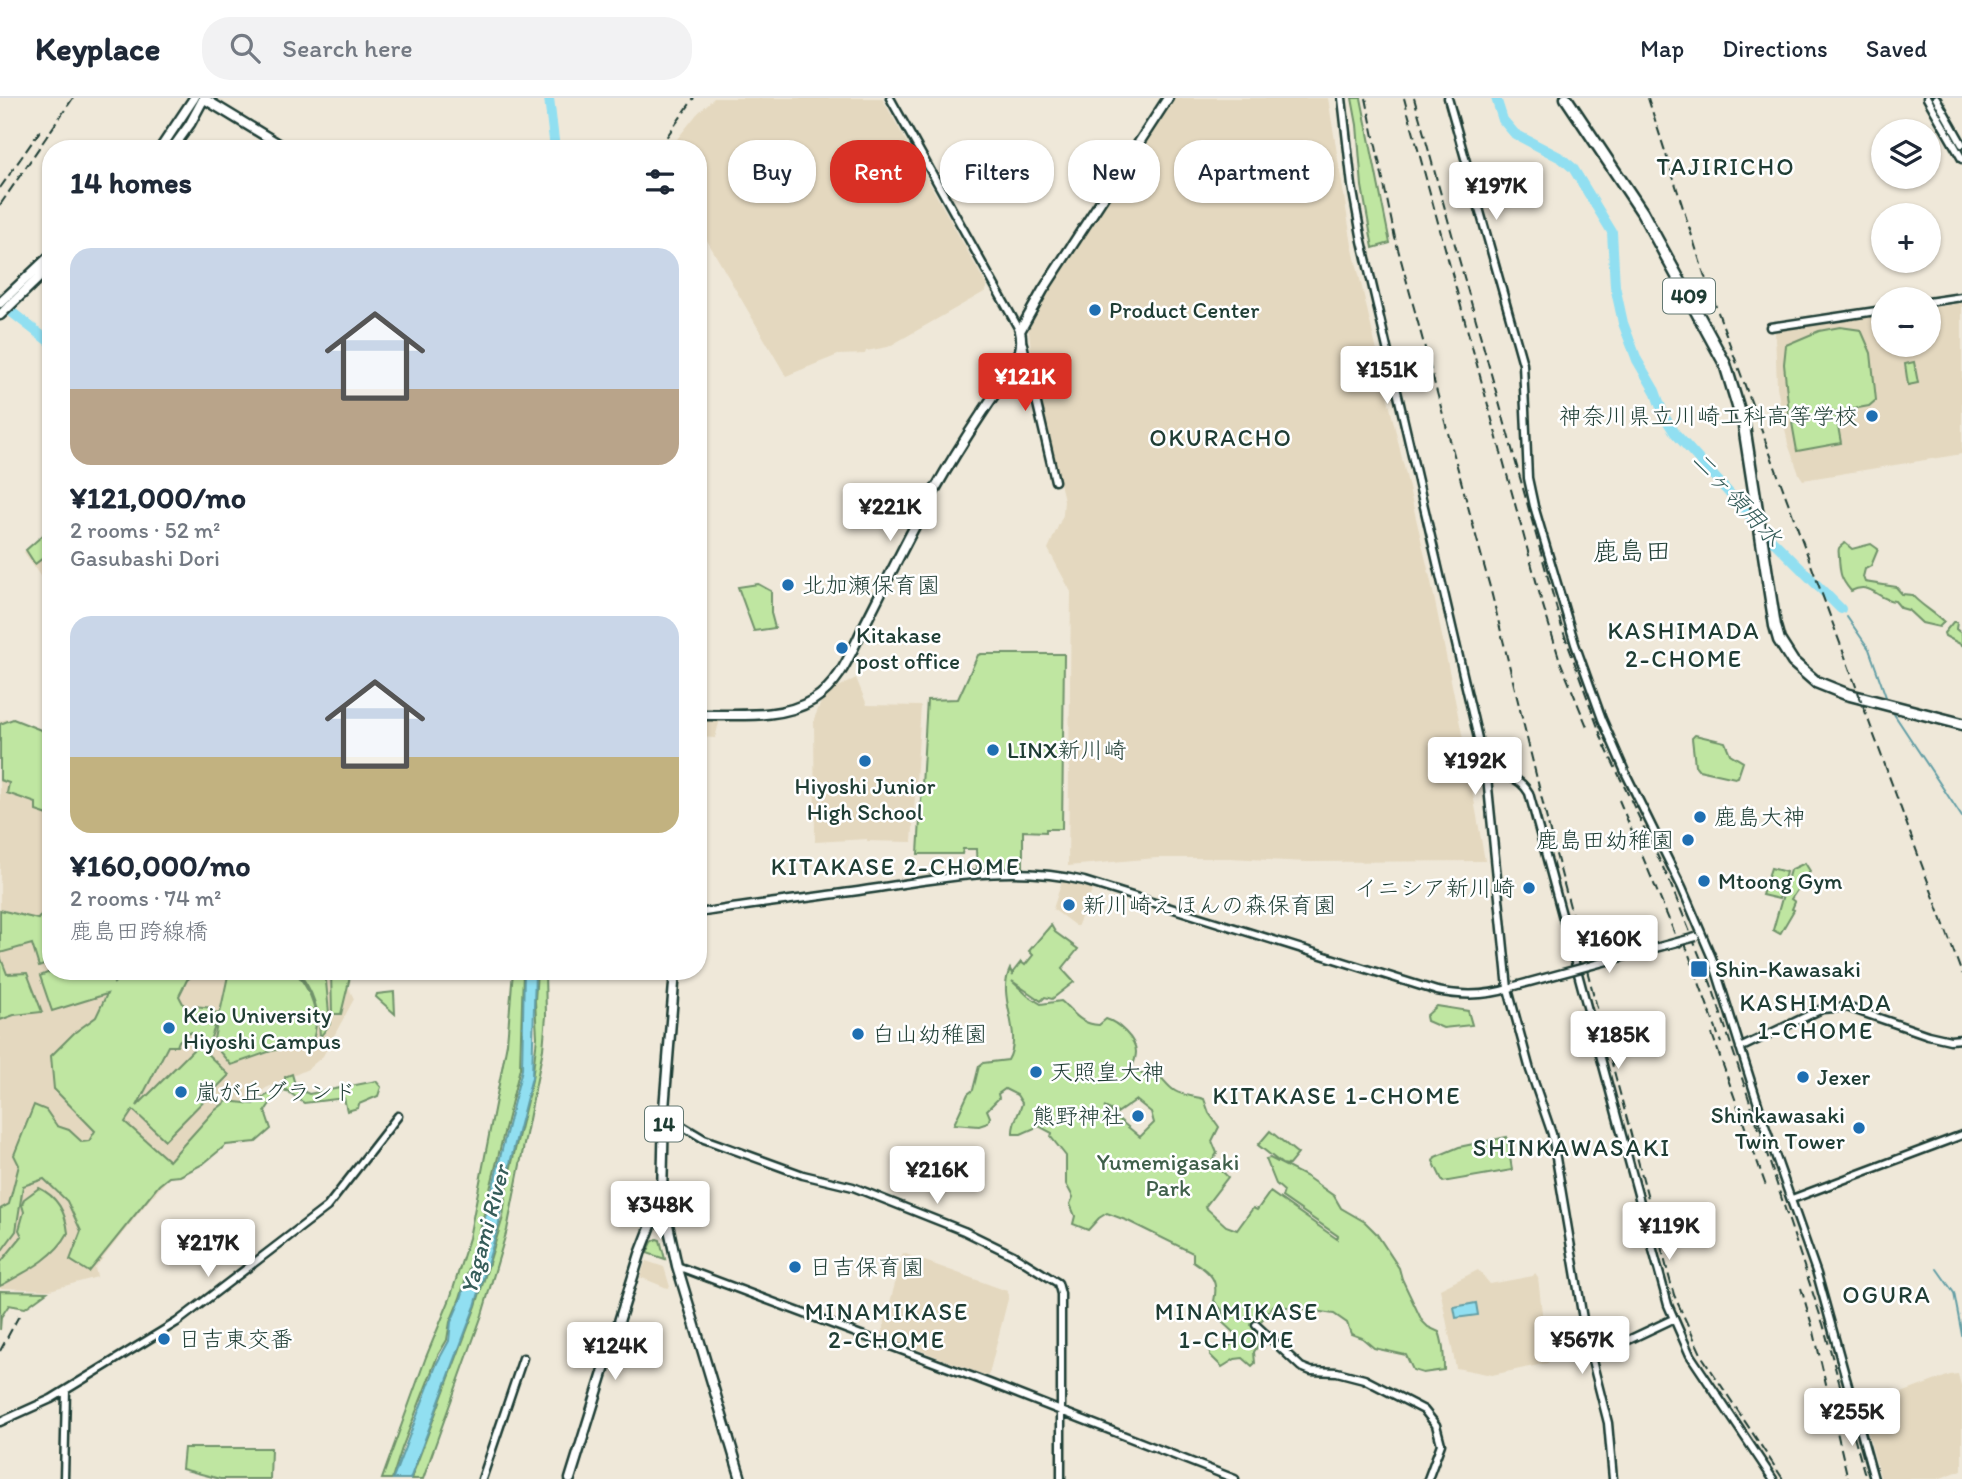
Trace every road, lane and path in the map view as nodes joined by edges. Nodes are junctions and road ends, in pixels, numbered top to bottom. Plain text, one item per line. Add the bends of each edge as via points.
1 (194, 98) edge
2 (204, 98) edge
3 (890, 98) edge
4 (1168, 98) edge
5 (1342, 98) edge
6 (1448, 98) edge
7 (1566, 98) edge
8 (1927, 98) edge
9 (1936, 98) edge
10 (166, 140) edge
11 (178, 140) edge
12 (272, 140) edge
13 (1962, 144) edge
14 (1962, 159) edge
15 (42, 265) edge
16 (42, 273) edge
17 (12, 297) junction
18 (1962, 297) edge
19 (1941, 300) edge
20 (0, 303) edge
21 (1871, 312) edge
22 (0, 315) edge
23 (1770, 327) dead end
24 (1021, 335) junction
25 (1055, 481) dead end
26 (707, 715) edge
27 (1962, 724) edge
28 (1487, 777) junction
29 (707, 912) edge
30 (1700, 936) junction
31 (674, 980) edge
32 (1512, 988) junction
33 (1962, 1039) edge
34 (1740, 1045) junction
35 (664, 1115) junction
36 (398, 1116) dead end
37 (1962, 1135) edge
38 (662, 1197) junction
39 (1792, 1199) junction
40 (677, 1266) junction
41 (1673, 1319) junction
42 (1256, 1325) dead end
43 (1590, 1350) junction
44 (523, 1358) dead end
45 (66, 1390) junction
46 (1062, 1410) junction
47 (0, 1422) edge
48 (64, 1479) edge
49 (482, 1479) edge
50 (569, 1479) edge
51 (741, 1479) edge
52 (1061, 1479) edge
53 (1236, 1479) edge
54 (1428, 1479) edge
55 (1613, 1479) edge
56 (1773, 1479) edge
57 (1874, 1479) edge

1 - 10 main road
2 - 11 main road
2 - 12 main road
3 - 24 street
4 - 24 main road via 1043,290
5 - 28 street via 1362,241
6 - 30 street via 1522,365 1526,468 1575,644 1602,719
7 - 27 highway, 409 via 1642,212 1725,364 1744,426 1775,626 1786,651 1800,670 1837,691
8 - 14 street
9 - 13 street
15 - 17 main road
16 - 17 main road
17 - 20 main road
17 - 22 main road
18 - 19 street
21 - 23 street
24 - 25 street
24 - 26 main road via 1015,364 927,503 844,669 823,692 799,707 777,713
28 - 32 street
28 - 41 street via 1514,778 1531,798
29 - 32 street via 1032,872 1084,881 1454,994
30 - 32 street, bridge
30 - 34 street
31 - 35 main road, 14
32 - 43 street via 1530,1070 1552,1134
33 - 34 street via 1928,1035 1847,1007 1822,1009
34 - 39 street
35 - 38 main road, 14
35 - 46 street via 704,1139 803,1175 853,1187 964,1231 1052,1278 1061,1294
36 - 45 street via 327,1207 177,1322
37 - 39 street
38 - 40 main road, 14
38 - 50 main road
39 - 57 street
40 - 46 street
40 - 51 main road, 14
41 - 43 street via 1620,1344
41 - 56 street via 1695,1363
42 - 54 street via 1301,1367 1364,1379 1424,1410 1436,1425 1441,1444
43 - 55 street via 1608,1423
44 - 49 street
45 - 47 street
45 - 48 street
46 - 52 street
46 - 53 street

